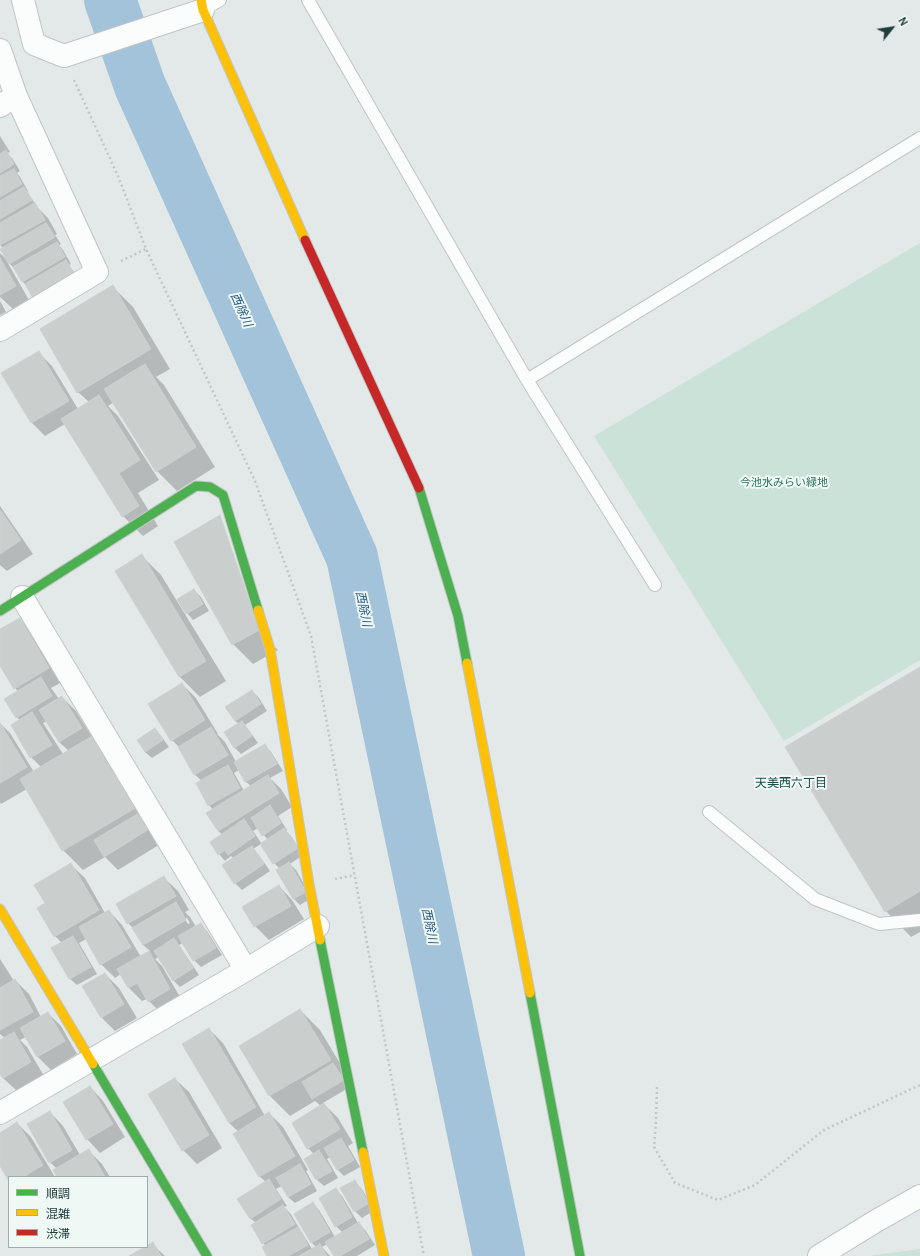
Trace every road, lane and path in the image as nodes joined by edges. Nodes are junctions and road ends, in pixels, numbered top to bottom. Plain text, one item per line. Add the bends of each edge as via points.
1 (23, 0) edge
2 (308, 0) edge
3 (208, 3) edge
4 (0, 50) edge
5 (8, 101) edge
6 (920, 138) edge
7 (0, 330) edge
8 (527, 380) junction
9 (655, 586) dead end
10 (22, 597) junction
11 (0, 611) edge
12 (710, 812) dead end
13 (0, 909) edge
14 (920, 920) edge
15 (318, 926) junction
16 (246, 970) junction
17 (90, 1060) junction
18 (920, 1085) edge
19 (657, 1087) dead end
20 (0, 1113) edge
21 (920, 1196) edge
22 (207, 1256) edge
23 (384, 1256) edge
24 (580, 1256) edge
25 (819, 1256) edge

1 - 3 street via 34,44 64,56
2 - 8 lane
3 - 24 street via 309,249 418,485 458,616
4 - 5 street
5 - 7 street via 97,272
6 - 8 lane
8 - 9 lane
10 - 11 street
10 - 15 street via 196,486 210,487 223,495 270,649
10 - 16 street
12 - 14 lane via 815,899 879,924
13 - 17 street
15 - 16 street
15 - 23 street
16 - 17 street
17 - 20 street
17 - 22 street
18 - 19 path via 824,1130 755,1185 718,1200 676,1183 654,1148
21 - 25 street

